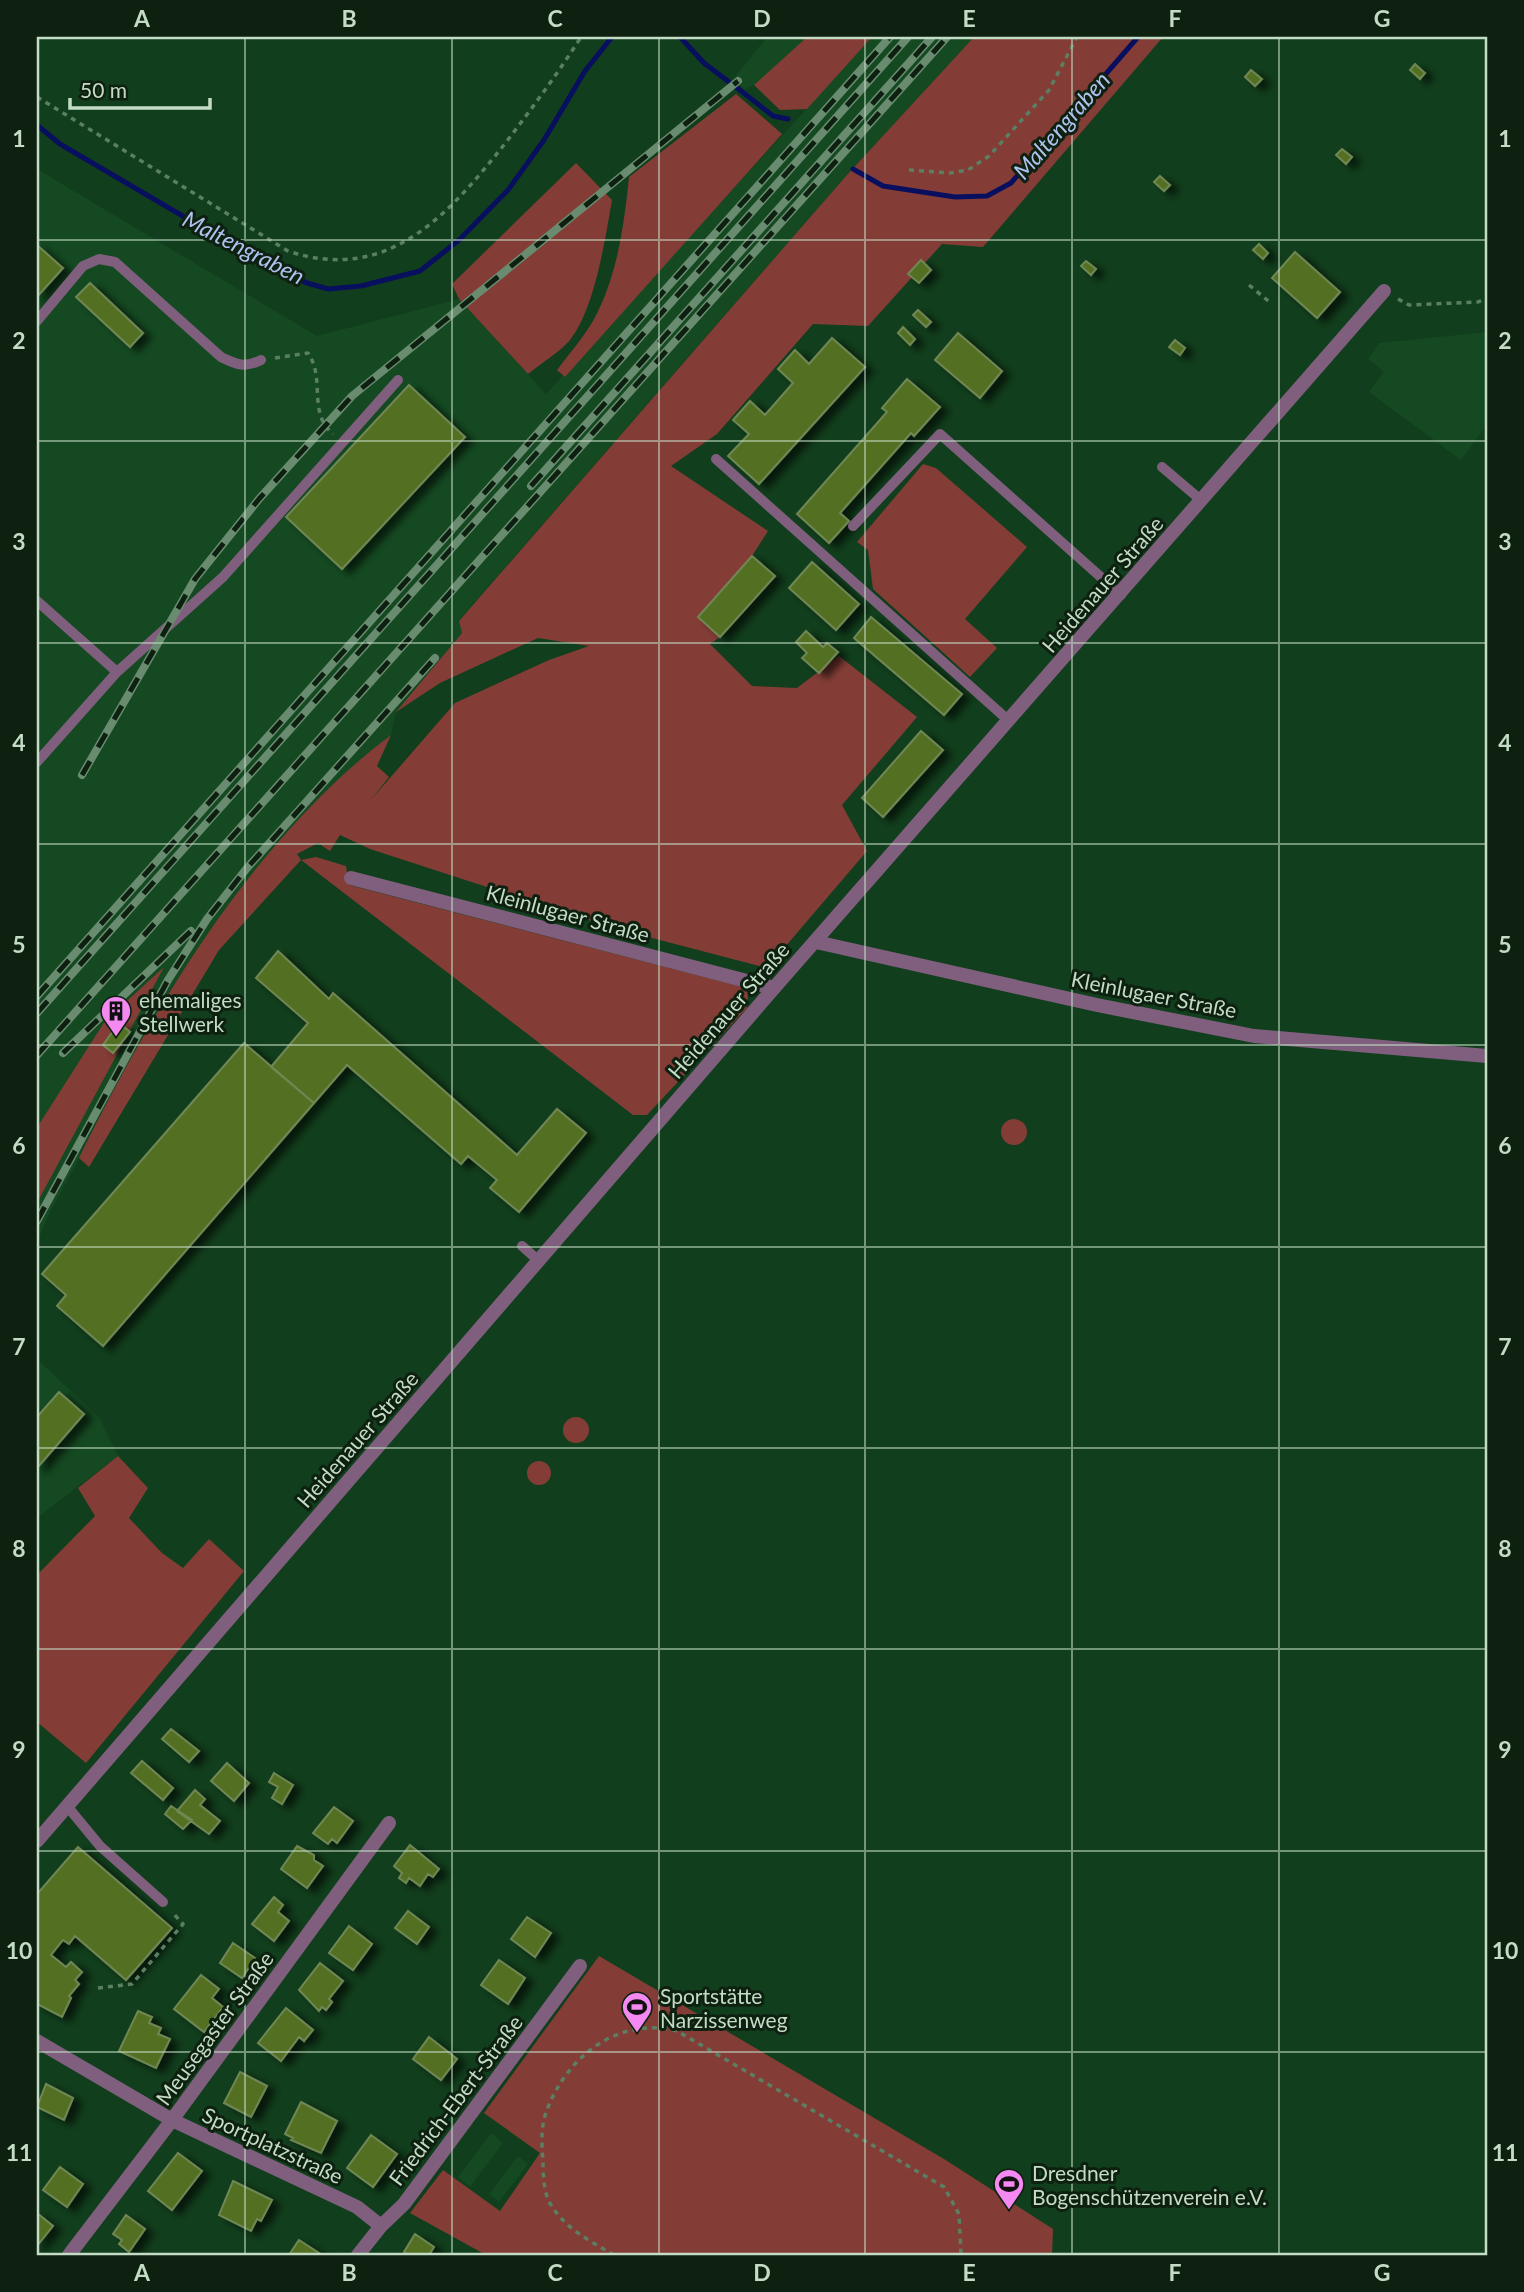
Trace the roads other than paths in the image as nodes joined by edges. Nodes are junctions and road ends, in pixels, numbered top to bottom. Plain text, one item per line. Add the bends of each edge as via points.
1 (1384, 291) road end
2 (37, 321) edge
3 (261, 360) road end
4 (398, 380) dead end
5 (716, 459) dead end
6 (1162, 467) dead end
7 (1202, 501) junction
8 (853, 526) dead end
9 (1121, 595) junction
10 (37, 601) edge
11 (117, 672) junction
12 (1009, 720) junction
13 (37, 762) edge
14 (351, 878) dead end
15 (816, 942) junction
16 (774, 988) junction
17 (1487, 1056) edge
18 (522, 1246) dead end
19 (539, 1261) junction
20 (67, 1806) junction
21 (389, 1823) dead end
22 (37, 1841) edge
23 (163, 1902) road end
24 (580, 1966) dead end
25 (37, 2041) edge
26 (172, 2120) junction
27 (381, 2226) junction
28 (367, 2252) edge
29 (68, 2255) edge

1 - 7 street, Heidenauer Straße
2 - 3 lane via 83,266 99,259 115,262 221,356 236,365
4 - 11 lane via 223,577
5 - 12 lane
6 - 7 lane
7 - 9 street, Heidenauer Straße
8 - 9 lane via 940,434
9 - 12 street, Heidenauer Straße
10 - 11 lane
11 - 13 lane
12 - 15 street, Heidenauer Straße
14 - 16 street, Kleinlugaer Straße
15 - 16 street, Heidenauer Straße
15 - 17 street, Kleinlugaer Straße via 1254,1036
16 - 19 street, Heidenauer Straße
18 - 19 lane
19 - 20 street, Heidenauer Straße
20 - 22 street, Heidenauer Straße
20 - 23 lane via 100,1846
21 - 26 street, Meusegaster Straße
24 - 27 street, Friedrich-Ebert-Straße via 404,2204
25 - 26 street, Sportplatzstraße
26 - 27 street, Sportplatzstraße via 357,2207
26 - 29 street, Meusegaster Straße
27 - 28 street, Friedrich-Ebert-Straße

